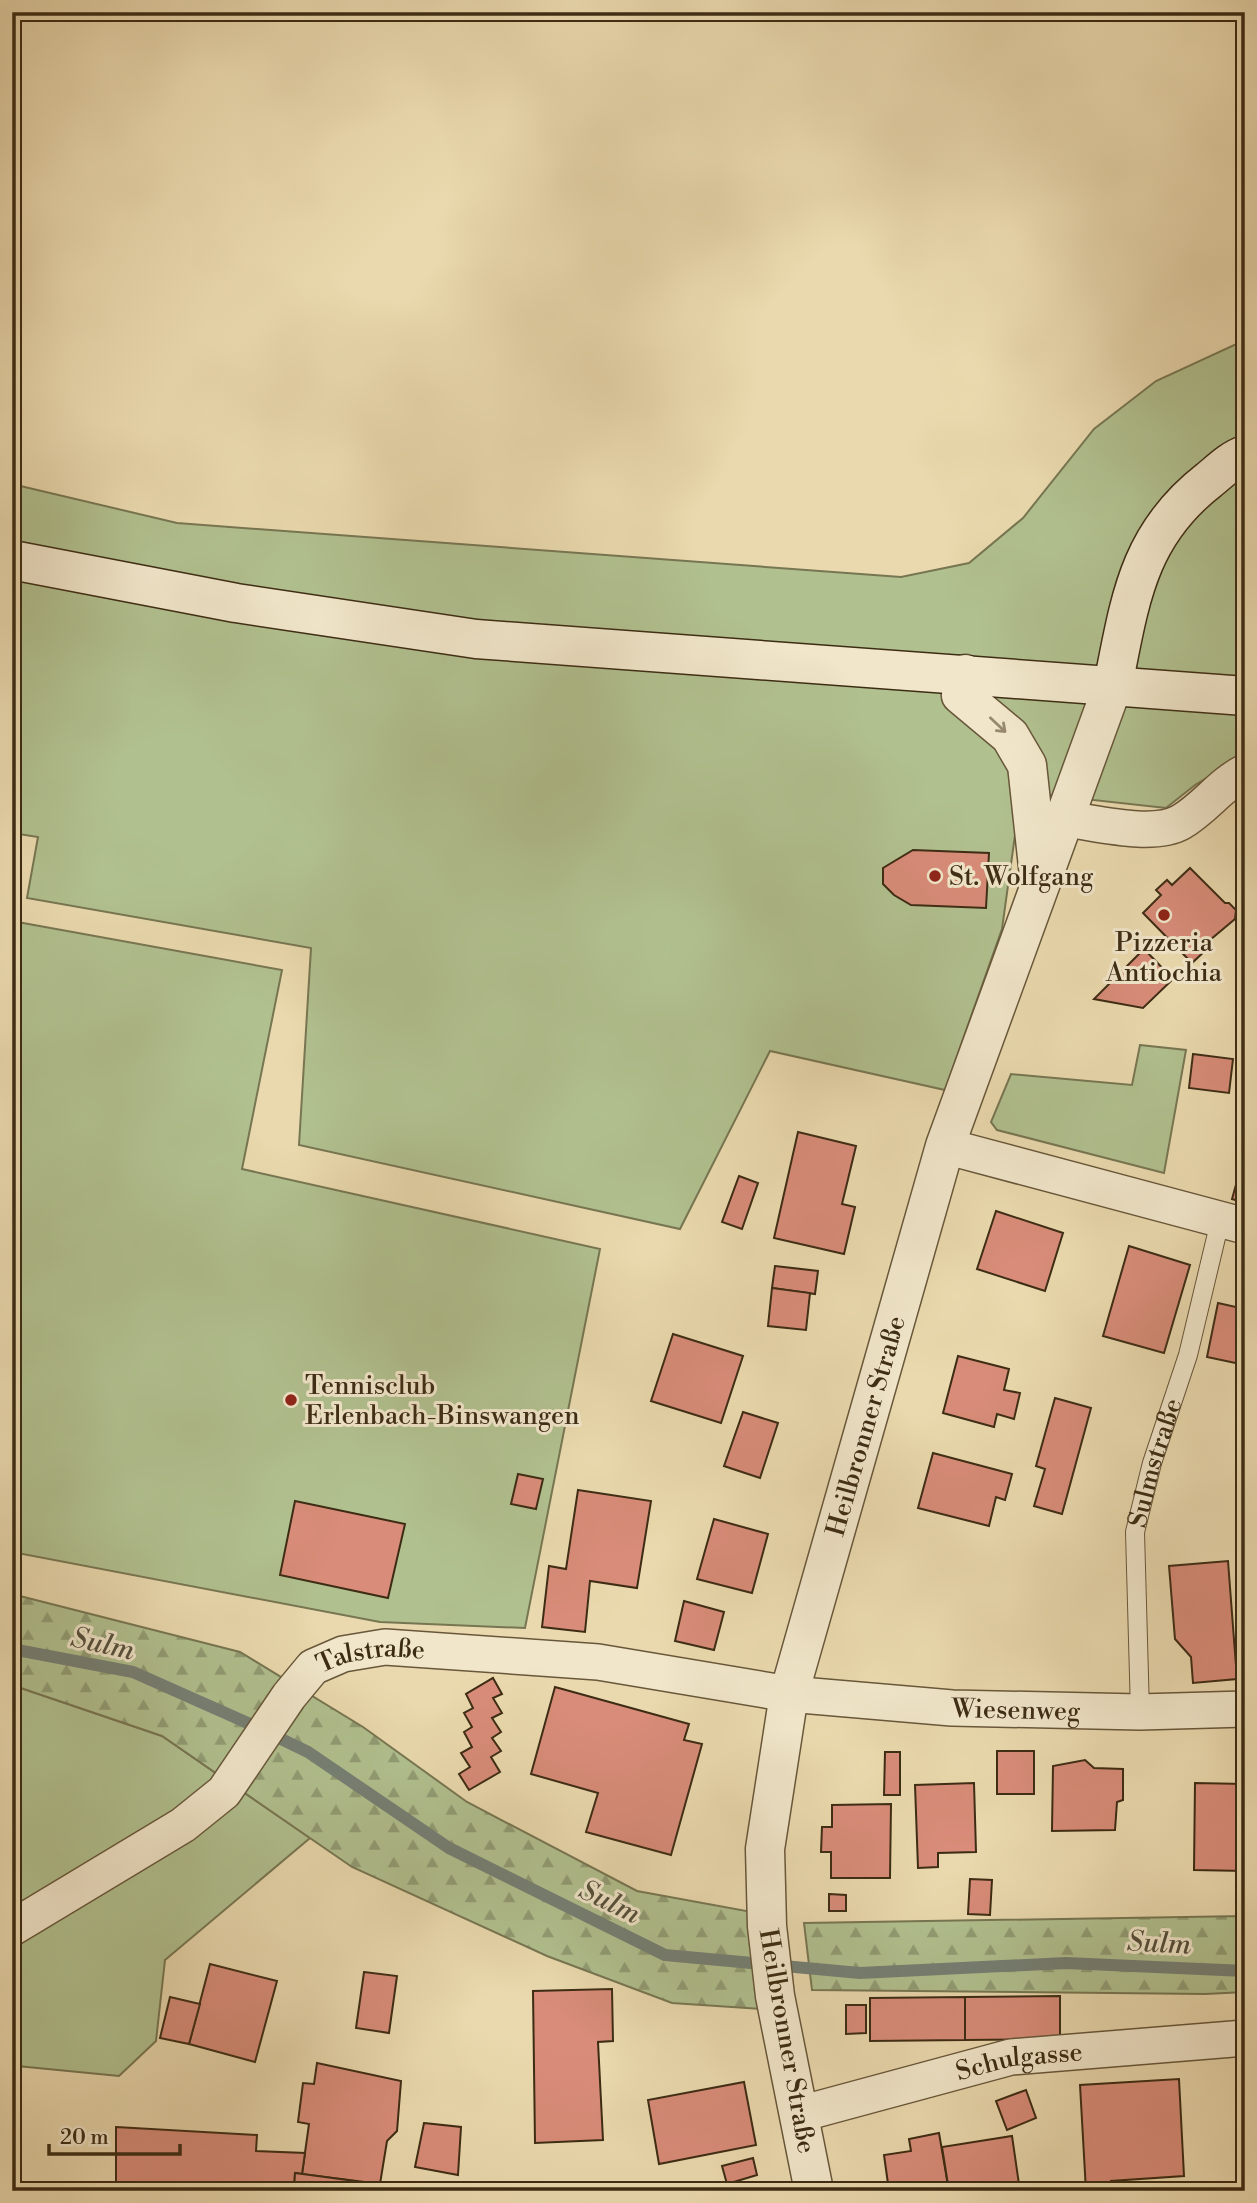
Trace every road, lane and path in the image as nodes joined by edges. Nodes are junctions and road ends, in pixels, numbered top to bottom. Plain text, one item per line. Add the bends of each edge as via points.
1 (1245, 455) edge
2 (12, 560) edge
3 (965, 674) junction
4 (1113, 685) junction
5 (1245, 696) edge
6 (1245, 772) edge
7 (1065, 820) junction
8 (1040, 886) junction
9 (945, 1146) junction
10 (1232, 1223) edge
11 (789, 1694) junction
12 (1245, 1709) edge
13 (1140, 1712) junction
14 (12, 1928) edge
15 (1245, 2038) edge
16 (800, 2113) junction
17 (814, 2191) edge

1 - 4 street, Heilbronner Straße via 1192,493 1155,537 1134,583
2 - 3 street via 236,603 475,639
3 - 4 street
3 -> 8 street via 961,695 1010,736 1027,765
4 - 5 street
4 - 7 street, Heilbronner Straße
6 - 7 street via 1182,822 1157,831
7 - 8 street, Heilbronner Straße
8 - 9 street, Heilbronner Straße
9 - 10 street, Sulmstraße
9 - 11 street, Heilbronner Straße
10 - 13 lane, Sulmstraße via 1152,1463 1135,1532
11 - 13 street, Wiesenweg via 952,1708
11 - 14 street, Talstraße via 598,1662 385,1647 344,1654 313,1667 224,1792 183,1825
11 - 16 street, Heilbronner Straße via 765,1849 766,1926 775,1996
12 - 13 street, Wiesenweg
15 - 16 street, Schulgasse via 1011,2057
16 - 17 street, Heilbronner Straße

